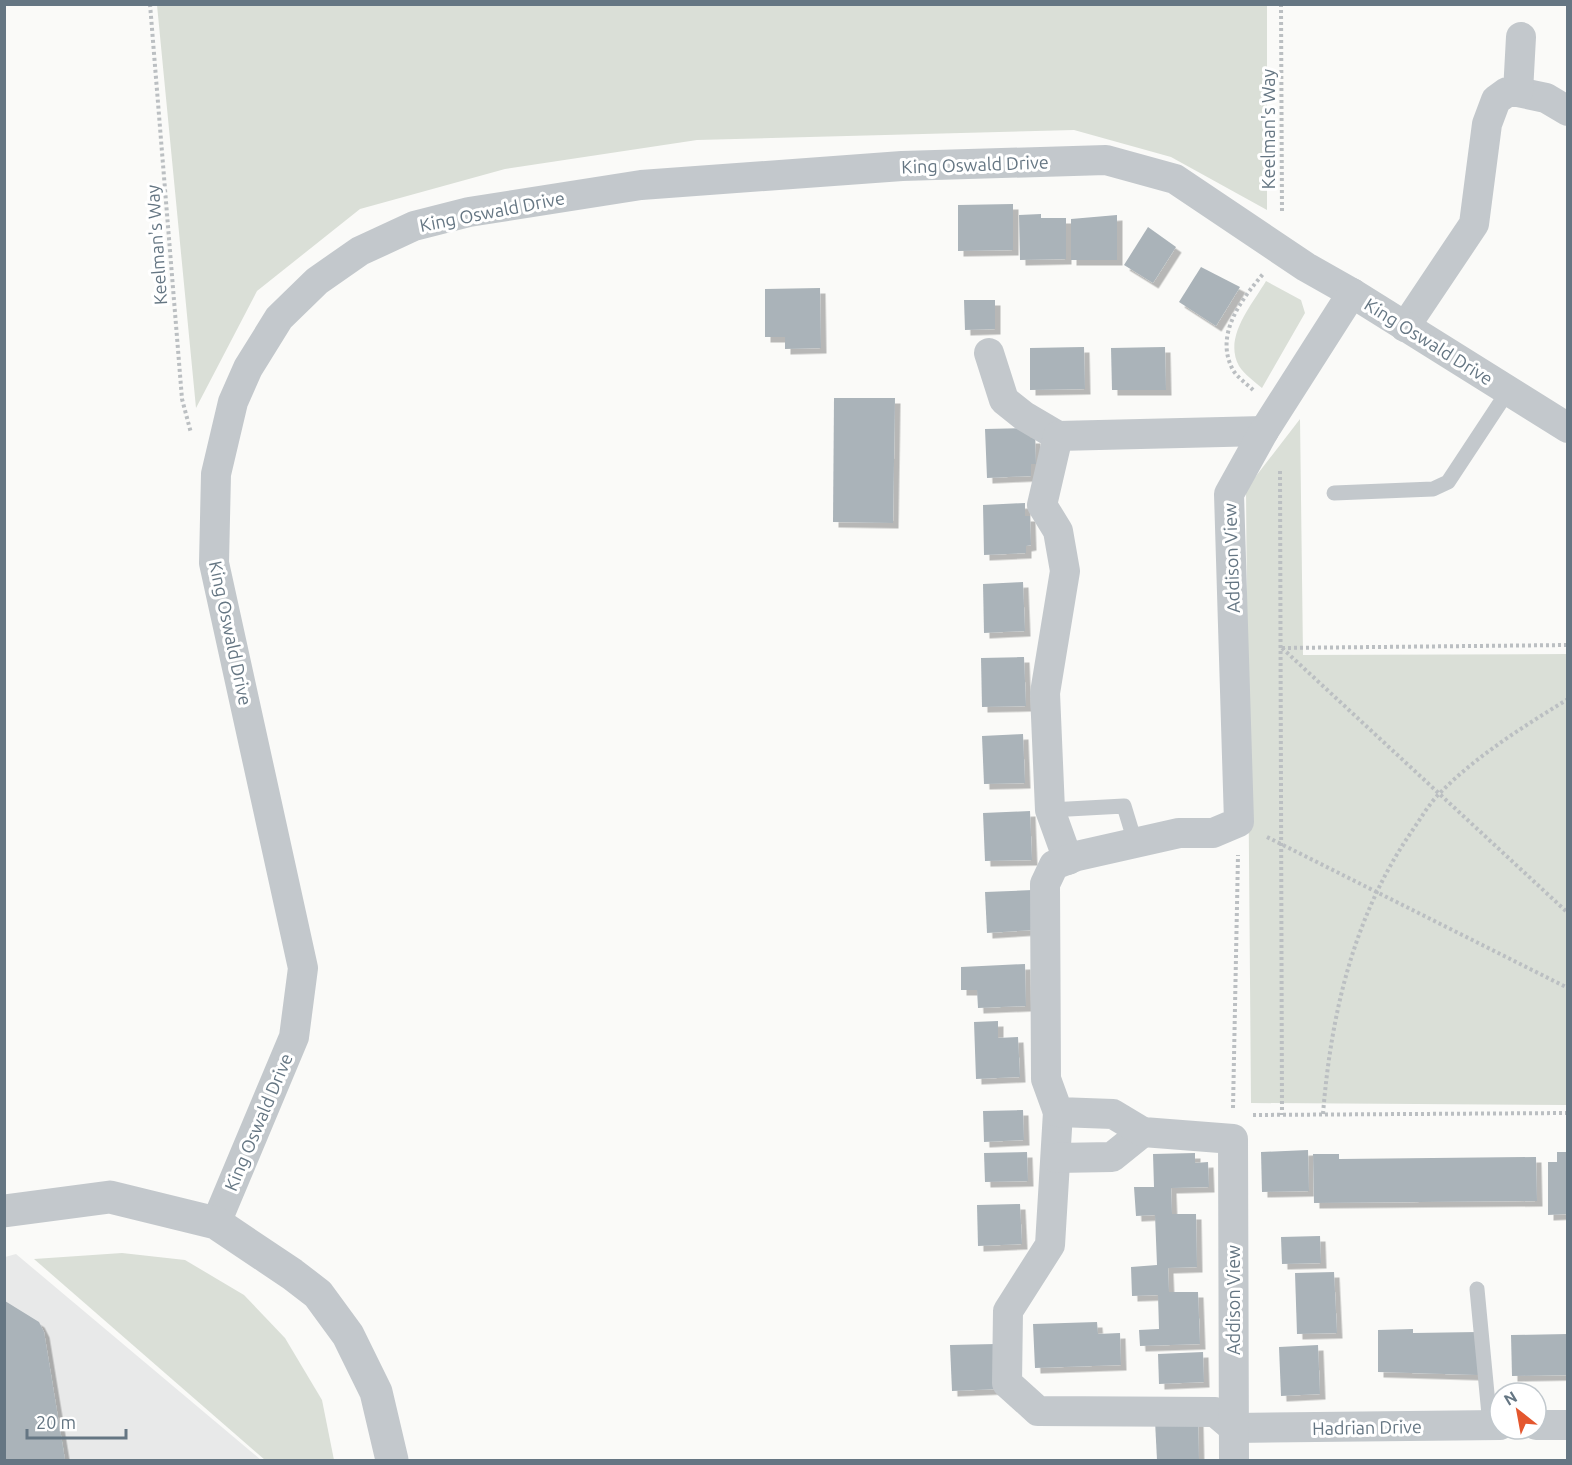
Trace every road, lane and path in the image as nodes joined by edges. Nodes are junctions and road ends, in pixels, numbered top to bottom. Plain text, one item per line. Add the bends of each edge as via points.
1 (150, 4) edge
2 (1281, 4) edge
3 (1521, 37) dead end
4 (1518, 92) junction
5 (1568, 111) edge
6 (1282, 252) junction
7 (1352, 293) junction
8 (1405, 327) junction
9 (989, 353) dead end
10 (1508, 392) junction
11 (1270, 421) junction
12 (1568, 428) edge
13 (1058, 436) junction
14 (1280, 465) dead end
15 (216, 474) junction
16 (1334, 493) dead end
17 (1568, 645) edge
18 (1281, 648) junction
19 (1568, 699) edge
20 (1439, 794) junction
21 (1050, 810) junction
22 (1239, 822) junction
23 (1135, 842) junction
24 (1281, 844) junction
25 (1068, 860) junction
26 (1376, 892) junction
27 (1568, 913) edge
28 (1568, 988) edge
29 (1058, 1112) junction
30 (1568, 1113) edge
31 (1323, 1114) junction
32 (1282, 1115) junction
33 (1233, 1127) junction
34 (1143, 1132) junction
35 (1056, 1158) junction
36 (4, 1211) edge
37 (216, 1223) junction
38 (1477, 1289) dead end
39 (1489, 1381) edge
40 (1488, 1425) edge
41 (1548, 1425) edge
42 (1568, 1425) edge
43 (1234, 1428) junction
44 (392, 1461) edge
45 (1234, 1461) edge

1 - 15 path, Keelman's Way via 182,399 194,443
2 - 6 path, Keelman's Way
3 - 4 street
4 - 5 street via 1546,98
4 - 8 street via 1507,92 1496,100 1487,124 1474,224
6 - 7 street, King Oswald Drive
6 - 11 path via 1242,299 1226,336 1234,371
6 - 15 street, King Oswald Drive via 1174,179 1106,160 902,166 641,185 469,212 414,226 360,251 316,281 279,318 248,368 233,402
7 - 8 street, King Oswald Drive
7 - 11 street, Addison View
8 - 10 street, King Oswald Drive
9 - 13 street via 1004,400
10 - 12 street, King Oswald Drive
10 - 16 lane via 1448,482 1434,489
11 - 13 street
11 - 22 street, Addison View via 1229,494
13 - 21 street via 1042,505 1058,531 1065,571 1045,693
14 - 18 path
15 - 37 street, King Oswald Drive via 214,563 303,968 294,1037
17 - 18 path
18 - 20 path
18 - 24 path
19 - 20 path via 1495,746
20 - 26 path via 1403,844
20 - 27 path
21 - 23 lane via 1124,806
21 - 25 street
22 - 23 street via 1213,833 1179,833
22 - 24 path
22 - 33 path
23 - 25 street
24 - 26 path
24 - 32 path
25 - 29 street via 1054,865 1045,884 1046,1079
26 - 28 path
26 - 31 path via 1357,935 1341,994 1327,1059
29 - 34 street via 1113,1114
29 - 35 street
30 - 31 path
31 - 32 path
32 - 33 path
33 - 34 street
33 - 43 street, Addison View
34 - 35 street via 1112,1157
35 - 43 street via 1050,1245 1008,1311 1007,1383 1038,1411 1215,1412
36 - 37 street via 110,1197
37 - 44 street via 318,1294 348,1335 376,1392
38 - 39 lane
40 - 43 street, Hadrian Drive
41 - 42 street
43 - 45 street, Addison View

